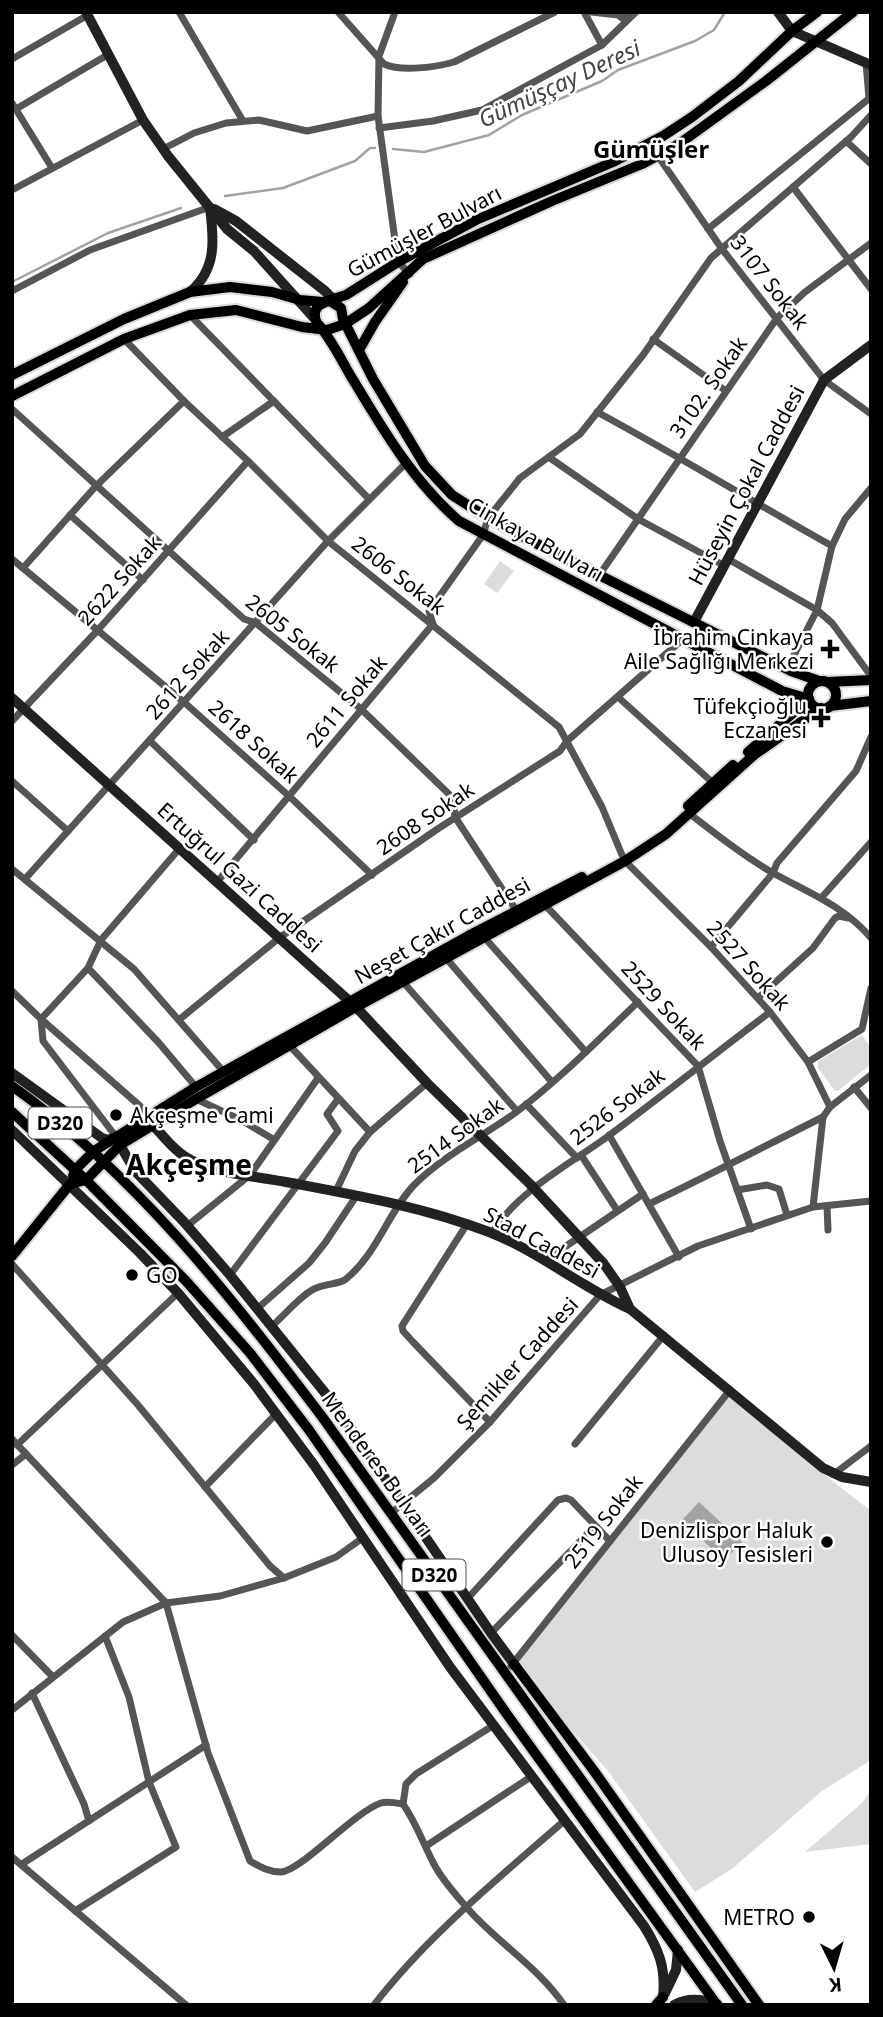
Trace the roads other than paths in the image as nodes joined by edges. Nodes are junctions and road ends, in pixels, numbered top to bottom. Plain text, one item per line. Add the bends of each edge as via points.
1 (179, 12) edge
2 (338, 12) edge
3 (395, 12) edge
4 (555, 12) edge
5 (584, 12) edge
6 (591, 12) edge
7 (636, 12) edge
8 (778, 12) edge
9 (817, 12) edge
10 (853, 12) edge
11 (87, 14) edge
12 (626, 17) edge
13 (793, 31) junction
14 (815, 42) junction
15 (602, 45) junction
16 (110, 54) junction
17 (379, 56) junction
18 (12, 59) edge
19 (869, 64) edge
20 (870, 97) edge
21 (14, 106) edge
22 (871, 115) edge
23 (378, 117) junction
24 (143, 120) junction
25 (243, 121) junction
26 (379, 128) junction
27 (846, 141) junction
28 (163, 149) junction
29 (658, 156) junction
30 (871, 164) edge
31 (52, 167) junction
32 (793, 187) junction
33 (12, 190) edge
34 (210, 207) junction
35 (708, 229) junction
36 (871, 243) edge
37 (722, 249) junction
38 (848, 260) junction
39 (398, 262) junction
40 (409, 273) junction
41 (871, 289) edge
42 (12, 291) edge
43 (190, 292) junction
44 (300, 300) junction
45 (331, 301) junction
46 (190, 315) junction
47 (776, 318) junction
48 (344, 321) junction
49 (318, 323) junction
50 (124, 339) junction
51 (653, 339) junction
52 (871, 345) edge
53 (359, 350) junction
54 (12, 375) edge
55 (824, 380) junction
56 (726, 391) junction
57 (12, 396) edge
58 (184, 401) junction
59 (274, 401) junction
60 (12, 409) edge
61 (597, 412) junction
62 (871, 414) edge
63 (222, 437) junction
64 (681, 457) junction
65 (550, 458) junction
66 (248, 461) junction
67 (406, 463) junction
68 (96, 486) junction
69 (871, 488) edge
70 (369, 499) junction
71 (757, 505) junction
72 (70, 515) junction
73 (488, 518) junction
74 (638, 519) junction
75 (484, 535) junction
76 (328, 541) junction
77 (832, 546) junction
78 (169, 551) junction
79 (12, 559) edge
80 (727, 562) junction
81 (23, 568) junction
82 (600, 574) junction
83 (143, 580) junction
84 (817, 610) junction
85 (694, 622) junction
86 (256, 623) junction
87 (433, 624) junction
88 (97, 631) junction
89 (683, 639) junction
90 (787, 669) junction
91 (871, 678) edge
92 (823, 682) junction
93 (618, 697) junction
94 (12, 698) edge
95 (808, 699) junction
96 (871, 701) edge
97 (185, 703) junction
98 (826, 707) junction
99 (23, 708) junction
100 (362, 709) junction
101 (12, 721) edge
102 (150, 741) junction
103 (567, 741) junction
104 (870, 742) edge
105 (12, 781) edge
106 (713, 783) junction
107 (110, 785) junction
108 (290, 797) junction
109 (690, 814) junction
110 (455, 817) junction
111 (68, 831) junction
112 (254, 840) junction
113 (871, 842) edge
114 (180, 849) junction
115 (623, 858) junction
116 (12, 869) edge
117 (773, 873) junction
118 (372, 875) junction
119 (25, 879) junction
120 (216, 882) junction
121 (822, 897) junction
122 (545, 905) junction
123 (516, 910) junction
124 (856, 922) junction
125 (871, 925) edge
126 (484, 937) junction
127 (279, 938) junction
128 (871, 938) edge
129 (101, 940) junction
130 (712, 947) junction
131 (446, 958) junction
132 (88, 968) junction
133 (403, 982) junction
134 (871, 988) edge
135 (12, 991) edge
136 (758, 998) junction
137 (638, 1002) junction
138 (353, 1005) junction
139 (770, 1012) junction
140 (41, 1019) junction
141 (180, 1019) junction
142 (290, 1045) junction
143 (586, 1052) junction
144 (808, 1062) junction
145 (698, 1066) junction
146 (223, 1071) junction
147 (12, 1073) edge
148 (871, 1075) edge
149 (318, 1077) junction
150 (551, 1082) junction
151 (427, 1083) junction
152 (12, 1086) edge
153 (196, 1087) junction
154 (854, 1087) junction
155 (338, 1098) junction
156 (196, 1099) junction
157 (526, 1104) junction
158 (830, 1107) junction
159 (871, 1108) edge
160 (517, 1111) junction
161 (12, 1112) edge
162 (823, 1117) junction
163 (150, 1121) junction
164 (12, 1130) edge
165 (370, 1132) junction
166 (609, 1135) junction
167 (482, 1136) junction
168 (273, 1139) junction
169 (118, 1141) junction
170 (94, 1151) junction
171 (579, 1157) junction
172 (105, 1163) junction
173 (729, 1167) junction
174 (75, 1170) junction
175 (250, 1175) junction
176 (86, 1180) junction
177 (70, 1184) junction
178 (300, 1185) junction
179 (535, 1189) junction
180 (737, 1190) junction
181 (336, 1191) junction
182 (643, 1194) junction
183 (357, 1195) junction
184 (871, 1201) edge
185 (649, 1204) junction
186 (400, 1205) junction
187 (827, 1206) junction
188 (813, 1207) junction
189 (617, 1210) junction
190 (787, 1215) junction
191 (467, 1224) junction
192 (187, 1226) junction
193 (751, 1229) junction
194 (828, 1230) dead end
195 (492, 1233) junction
196 (579, 1237) junction
197 (12, 1256) edge
198 (679, 1257) junction
199 (543, 1262) junction
200 (12, 1264) edge
201 (230, 1275) junction
202 (620, 1287) junction
203 (178, 1293) junction
204 (600, 1296) junction
205 (258, 1308) junction
206 (630, 1309) junction
207 (272, 1326) junction
208 (664, 1335) junction
209 (101, 1363) junction
210 (730, 1390) junction
211 (275, 1415) junction
212 (491, 1422) junction
213 (15, 1442) edge
214 (575, 1444) dead end
215 (871, 1446) edge
216 (26, 1454) junction
217 (12, 1465) edge
218 (834, 1474) junction
219 (871, 1482) edge
220 (205, 1487) junction
221 (402, 1504) junction
222 (390, 1514) junction
223 (595, 1526) junction
224 (364, 1537) junction
225 (610, 1541) junction
226 (284, 1578) junction
227 (467, 1599) junction
228 (166, 1603) junction
229 (491, 1633) junction
230 (12, 1635) edge
231 (105, 1636) junction
232 (514, 1664) junction
233 (503, 1671) junction
234 (53, 1677) junction
235 (33, 1693) junction
236 (12, 1710) edge
237 (494, 1725) junction
238 (206, 1745) junction
239 (532, 1776) junction
240 (149, 1782) junction
241 (403, 1804) junction
242 (89, 1821) junction
243 (564, 1821) junction
244 (426, 1846) junction
245 (12, 1857) edge
246 (22, 1864) junction
247 (466, 1907) junction
248 (75, 1911) junction
249 (678, 1950) junction
250 (659, 2001) edge
251 (186, 2005) edge
252 (373, 2005) edge
253 (564, 2005) edge
254 (674, 2005) edge
255 (717, 2005) edge
256 (741, 2005) edge
257 (759, 2005) edge

1 - 25 street
2 - 17 street
3 - 17 street
4 - 17 street via 443,65 391,68
5 - 15 street
6 - 12 street
7 - 12 street
8 - 13 main road
9 - 13 main road, Gümüşler Bulvarı
10 - 14 main road, Gümüşler Bulvarı
11 - 16 main road
11 - 18 street
12 - 15 street
13 - 14 main road
13 - 39 main road, Gümüşler Bulvarı via 740,81 663,136 476,220
14 - 19 main road
14 - 29 main road, Gümüşler Bulvarı
15 - 26 street via 482,110
16 - 21 street
16 - 24 main road
17 - 23 street
19 - 20 street
20 - 35 street
21 - 31 street
22 - 27 street
23 - 25 street via 307,131 272,121
23 - 26 street
24 - 28 main road
24 - 31 street
25 - 28 street via 209,128
26 - 39 street
27 - 30 street
27 - 32 street
28 - 34 main road
29 - 35 street, 3107 Sokak
29 - 40 main road, Gümüşler Bulvarı via 424,259
31 - 33 street
32 - 37 street
32 - 38 street
34 - 42 street via 90,250
34 - 43 main road via 211,257 202,282
34 - 44 main road
34 - 45 main road via 236,221
35 - 37 street, 3107 Sokak
36 - 38 street, 3102. Sokak
37 - 47 street, 3107 Sokak
37 - 51 street
38 - 41 street
38 - 47 street, 3102. Sokak
39 - 40 street
39 - 45 main road, Gümüşler Bulvarı
40 - 48 main road, Gümüşler Bulvarı via 369,308
40 - 53 main road
43 - 44 main road, Gümüşler Bulvarı via 230,287
43 - 54 main road, Gümüşler Bulvarı
44 - 45 main road, Gümüşler Bulvarı
44 - 49 main road
45 - 48 main road via 343,313
45 - 49 main road via 316,309
46 - 49 main road via 236,310 302,327
46 - 50 main road
46 - 59 street
47 - 55 street, 3107 Sokak
47 - 56 street, 3102. Sokak
48 - 49 main road, Gümüşler Bulvarı via 334,329
48 - 53 main road, Cinkaya Bulvarı
49 - 67 main road, Cinkaya Bulvarı
50 - 57 main road
50 - 58 street, 2606 Sokak
51 - 56 street
51 - 61 street
52 - 55 main road, Hüseyin Çokal Caddesi
53 - 73 main road, Cinkaya Bulvarı via 425,466 452,495
55 - 62 street, 3107 Sokak
55 - 71 main road, Hüseyin Çokal Caddesi
56 - 64 street, 3102. Sokak
58 - 63 street, 2606 Sokak
58 - 68 street
59 - 63 street
59 - 70 street
60 - 68 street, 2605 Sokak
61 - 64 street
61 - 65 street via 580,434
63 - 66 street, 2606 Sokak
64 - 71 street
64 - 74 street, 3102. Sokak
65 - 73 street via 520,478
65 - 74 street
66 - 76 street, 2606 Sokak
66 - 78 street, 2622 Sokak
67 - 70 street, 2612 Sokak
67 - 75 main road, Cinkaya Bulvarı via 438,504
68 - 72 street
68 - 78 street, 2605 Sokak
69 - 77 street via 845,519
70 - 76 street, 2612 Sokak
71 - 77 street
71 - 80 main road, Hüseyin Çokal Caddesi
72 - 81 street
72 - 83 street
73 - 75 street
73 - 82 main road, Cinkaya Bulvarı
74 - 80 street
74 - 82 street, 3102. Sokak
75 - 87 street, 2611 Sokak via 429,611
75 - 89 main road, Cinkaya Bulvarı
76 - 86 street, 2612 Sokak
76 - 87 street, 2606 Sokak
77 - 84 street
78 - 83 street, 2622 Sokak
78 - 86 street, 2605 Sokak via 244,619
79 - 81 street, 2618 Sokak
80 - 84 street
80 - 85 main road, Hüseyin Çokal Caddesi
81 - 88 street, 2618 Sokak
82 - 85 main road, Cinkaya Bulvarı
83 - 88 street, 2622 Sokak
84 - 90 street
84 - 91 street via 832,623
85 - 90 main road, Cinkaya Bulvarı
86 - 97 street, 2612 Sokak
86 - 100 street, 2605 Sokak
87 - 100 street, 2611 Sokak
87 - 103 street, 2606 Sokak via 559,727
88 - 97 street, 2618 Sokak
88 - 99 street, 2622 Sokak
89 - 93 street, 2608 Sokak
89 - 95 main road, Cinkaya Bulvarı via 782,691
90 - 92 main road, Cinkaya Bulvarı
91 - 92 main road, Cinkaya Bulvarı
92 - 95 main road via 810,687
92 - 98 main road via 835,693
93 - 103 street, 2608 Sokak
93 - 106 street
94 - 99 main road, Ertuğrul Gazi Caddesi
95 - 98 main road
95 - 106 main road, Neşet Çakır Caddesi
96 - 98 main road
97 - 102 street, 2612 Sokak
97 - 108 street, 2618 Sokak
98 - 109 main road, Neşet Çakır Caddesi via 754,755
99 - 101 street, 2622 Sokak
99 - 107 main road, Ertuğrul Gazi Caddesi
100 - 108 street, 2611 Sokak
100 - 110 street, 2605 Sokak via 453,798
102 - 107 street, 2612 Sokak
102 - 112 street
103 - 110 street, 2608 Sokak via 560,751
103 - 115 street, 2606 Sokak
104 - 117 street via 856,771
105 - 111 street
106 - 115 main road, Neşet Çakır Caddesi
107 - 111 street, 2612 Sokak
107 - 114 main road, Ertuğrul Gazi Caddesi
108 - 112 street, 2611 Sokak
108 - 118 street, 2618 Sokak
109 - 115 main road, Neşet Çakır Caddesi via 666,834
109 - 117 street
110 - 118 street, 2608 Sokak
110 - 123 street, 2605 Sokak
111 - 119 street, 2612 Sokak
112 - 120 street, 2611 Sokak
113 - 121 street
114 - 120 main road, Ertuğrul Gazi Caddesi
114 - 129 street
115 - 122 main road, Neşet Çakır Caddesi
115 - 123 main road, Neşet Çakır Caddesi
115 - 130 street, 2527 Sokak
116 - 119 street
117 - 121 street
117 - 130 street
118 - 127 street, 2608 Sokak
119 - 129 street
120 - 127 main road, Ertuğrul Gazi Caddesi
121 - 124 street
122 - 126 main road, Neşet Çakır Caddesi
122 - 137 street, 2529 Sokak
123 - 138 main road, Neşet Çakır Caddesi
124 - 125 street
124 - 128 street
124 - 136 street via 835,918 805,955
126 - 131 main road, Neşet Çakır Caddesi
126 - 143 street
127 - 138 main road, Ertuğrul Gazi Caddesi
127 - 141 street, 2608 Sokak
129 - 132 street
129 - 141 street
130 - 136 street, 2527 Sokak
131 - 133 main road, Neşet Çakır Caddesi
131 - 150 street
132 - 140 street
132 - 153 street
133 - 138 main road, Neşet Çakır Caddesi
133 - 160 street
134 - 144 street via 862,1029
135 - 140 street
136 - 139 street, 2527 Sokak
137 - 143 street, 2514 Sokak
137 - 145 street, 2529 Sokak
138 - 142 main road, Neşet Çakır Caddesi
138 - 146 main road, Neşet Çakır Caddesi
138 - 151 main road, Ertuğrul Gazi Caddesi
139 - 144 street, 2527 Sokak
139 - 145 street, 2526 Sokak
140 - 163 street via 140,1106
140 - 169 street via 43,1041
141 - 146 street
142 - 149 street
142 - 156 main road, Neşet Çakır Caddesi
143 - 150 street, 2514 Sokak
144 - 158 street, 2527 Sokak
145 - 166 street, 2526 Sokak
145 - 173 street, 2529 Sokak
146 - 153 main road, Neşet Çakır Caddesi
147 - 169 main road via 102,1138
148 - 154 street
149 - 155 street
149 - 168 street
150 - 157 street, 2514 Sokak
151 - 165 street
151 - 167 main road, Ertuğrul Gazi Caddesi
152 - 170 main road, Menderes Bulvarı / D320
153 - 163 main road, Neşet Çakır Caddesi
154 - 158 street
154 - 159 street
155 - 165 street
155 - 178 street via 327,1114 338,1131
156 - 163 main road, Neşet Çakır Caddesi
156 - 168 street
157 - 160 street, 2514 Sokak
157 - 171 street
158 - 162 street
160 - 167 street, 2514 Sokak
161 - 174 main road, Menderes Bulvarı / D320
162 - 173 street
162 - 188 street
163 - 169 main road, Neşet Çakır Caddesi
163 - 175 main road, Stad Caddesi via 190,1160
164 - 177 main road
165 - 181 street via 355,1151
166 - 171 street, 2526 Sokak
166 - 182 street
167 - 179 main road, Ertuğrul Gazi Caddesi
167 - 186 street, 2514 Sokak via 415,1184
168 - 175 street
169 - 170 main road, Neşet Çakır Caddesi
169 - 172 main road, Neşet Çakır Caddesi
169 - 192 main road via 135,1171
170 - 172 main road, Menderes Bulvarı / D320
170 - 174 main road, Neşet Çakır Caddesi
171 - 179 street, 2526 Sokak
171 - 189 street
172 - 176 main road, Neşet Çakır Caddesi
172 - 222 main road, Menderes Bulvarı / D320 via 235,1304
173 - 180 street, 2529 Sokak
173 - 185 street
174 - 176 main road, Menderes Bulvarı / D320
174 - 177 main road
175 - 178 main road, Stad Caddesi
175 - 192 street
176 - 177 main road
176 - 249 main road, Menderes Bulvarı / D320 via 250,1353
177 - 197 main road
177 - 203 main road
178 - 181 main road, Stad Caddesi
178 - 201 street
179 - 195 street, 2526 Sokak via 503,1215
179 - 196 main road, Ertuğrul Gazi Caddesi
180 - 190 street via 766,1185 779,1189
180 - 193 street, 2529 Sokak
181 - 183 main road, Stad Caddesi
182 - 185 street
182 - 189 street
183 - 186 main road, Stad Caddesi
183 - 205 street via 309,1262
184 - 187 street, Şemikler Caddesi
185 - 198 street
186 - 191 main road, Stad Caddesi
186 - 207 street, 2514 Sokak via 360,1266 342,1282 325,1283 310,1291
187 - 188 street, Şemikler Caddesi
187 - 194 street
188 - 190 street, Şemikler Caddesi
189 - 196 street
190 - 193 street, Şemikler Caddesi
191 - 195 main road, Stad Caddesi
191 - 212 street via 403,1321 403,1331
192 - 201 main road
193 - 198 street, Şemikler Caddesi
195 - 199 main road, Stad Caddesi
196 - 199 street
196 - 202 main road, Ertuğrul Gazi Caddesi
198 - 202 street, Şemikler Caddesi
199 - 204 main road, Stad Caddesi
200 - 209 street
201 - 205 main road
202 - 204 street, Şemikler Caddesi
202 - 206 main road, Ertuğrul Gazi Caddesi
203 - 209 street
203 - 211 main road
204 - 206 main road, Stad Caddesi
204 - 212 street, Şemikler Caddesi
205 - 207 main road
206 - 208 main road, Stad Caddesi
207 - 221 main road via 338,1409
208 - 210 main road, Stad Caddesi
208 - 214 street
209 - 213 street
209 - 220 street
210 - 218 main road, Stad Caddesi
210 - 225 street, 2519 Sokak
211 - 220 street
211 - 224 main road
212 - 221 street, Şemikler Caddesi
213 - 216 street
215 - 218 street
216 - 217 street
216 - 228 street
218 - 219 main road, Stad Caddesi
220 - 226 street
221 - 222 street, Şemikler Caddesi
221 - 227 main road
222 - 233 main road, Menderes Bulvarı / D320
223 - 225 street
223 - 227 street via 572,1500 558,1500
223 - 229 street
224 - 226 street via 337,1557
224 - 237 main road
225 - 232 street, 2519 Sokak
226 - 228 street via 220,1596
227 - 229 main road
228 - 231 street via 123,1622
228 - 238 street
229 - 232 main road
230 - 234 street
231 - 234 street
231 - 240 street via 129,1698
232 - 233 street, 2519 Sokak
232 - 257 main road
233 - 256 main road, Menderes Bulvarı / D320
234 - 235 street
235 - 236 street
235 - 242 street
237 - 239 main road
237 - 241 street via 416,1774 406,1784
238 - 240 street
238 - 241 street via 250,1861 265,1870 284,1872 295,1867 383,1802
239 - 243 main road
239 - 244 street
240 - 242 street
240 - 248 street via 176,1847
241 - 244 street
242 - 246 street
243 - 247 street
243 - 250 main road via 657,1947 663,1968
244 - 247 street via 436,1868
245 - 246 street
246 - 248 street
247 - 252 street
247 - 253 street
248 - 251 street
249 - 250 main road via 676,1970
249 - 255 main road, Menderes Bulvarı / D320
254 - 255 main road via 684,2000

